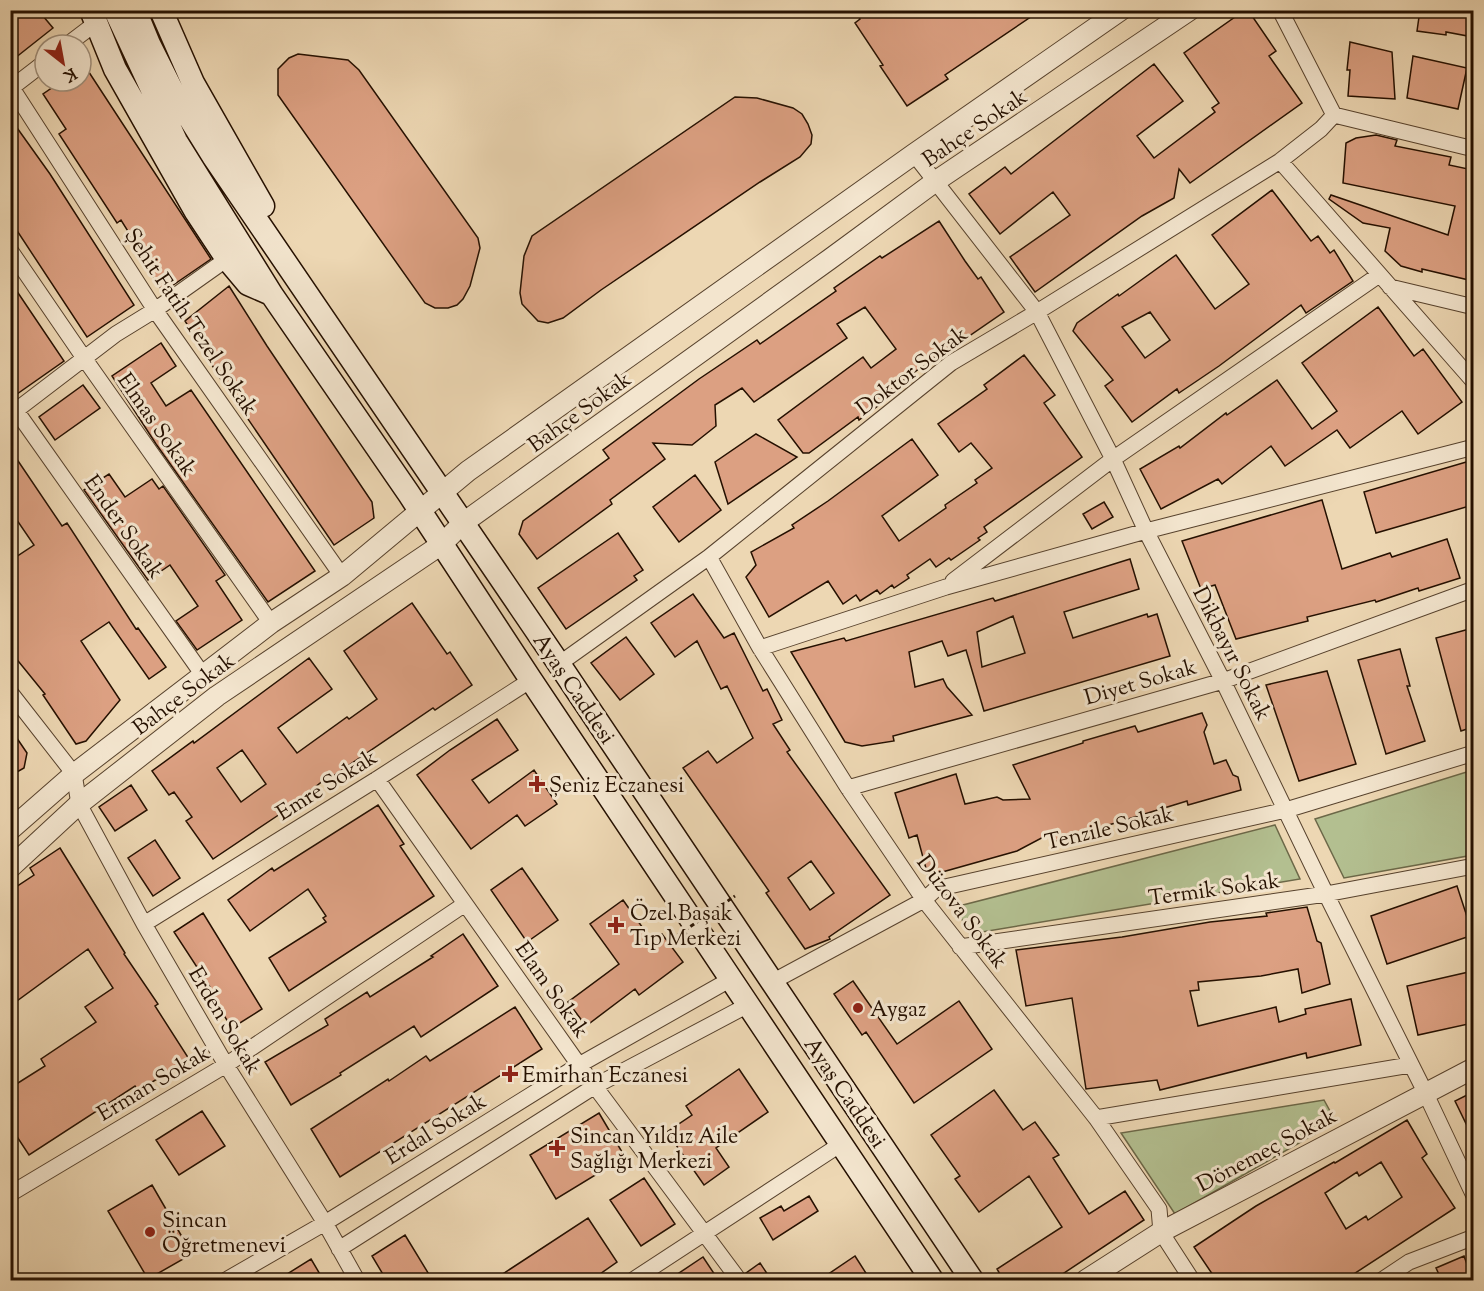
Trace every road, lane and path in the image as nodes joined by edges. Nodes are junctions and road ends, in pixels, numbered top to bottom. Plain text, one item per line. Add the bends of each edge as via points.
1 (115, 10) edge
2 (135, 10) edge
3 (161, 10) edge
4 (1121, 10) edge
5 (1190, 10) edge
6 (1280, 10) edge
7 (94, 17) edge
8 (79, 33) edge
9 (33, 71) edge
10 (11, 88) edge
11 (1334, 115) junction
12 (1473, 149) edge
13 (914, 154) junction
14 (1280, 161) junction
15 (936, 181) junction
16 (10, 250) edge
17 (227, 259) junction
18 (1379, 274) junction
19 (295, 278) junction
20 (1390, 287) junction
21 (272, 295) junction
22 (1473, 307) edge
23 (155, 310) junction
24 (1037, 312) junction
25 (84, 358) junction
26 (1473, 382) edge
27 (12, 409) edge
28 (1473, 447) edge
29 (1113, 459) junction
30 (442, 493) junction
31 (419, 510) junction
32 (463, 523) junction
33 (1146, 531) junction
34 (442, 544) junction
35 (709, 557) junction
36 (342, 576) junction
37 (946, 587) junction
38 (1473, 589) edge
39 (271, 623) junction
40 (760, 648) junction
41 (559, 664) junction
42 (203, 675) junction
43 (531, 680) junction
44 (1223, 681) junction
45 (10, 692) edge
46 (1473, 753) edge
47 (74, 774) junction
48 (377, 779) junction
49 (848, 788) junction
50 (79, 804) junction
51 (1286, 810) junction
52 (10, 830) edge
53 (1473, 866) edge
54 (10, 868) edge
55 (1326, 894) junction
56 (735, 896) dead end
57 (924, 900) junction
58 (465, 904) junction
59 (144, 924) junction
60 (678, 935) dead end
61 (960, 947) junction
62 (730, 979) junction
63 (772, 982) junction
64 (748, 1005) junction
65 (226, 1065) junction
66 (579, 1065) junction
67 (1410, 1065) junction
68 (1473, 1068) edge
69 (596, 1086) junction
70 (1425, 1092) junction
71 (1096, 1118) junction
72 (841, 1144) junction
73 (10, 1194) edge
74 (1473, 1196) edge
75 (325, 1223) junction
76 (1161, 1233) junction
77 (703, 1234) junction
78 (1473, 1237) edge
79 (339, 1249) junction
80 (226, 1281) edge
81 (357, 1281) edge
82 (633, 1281) edge
83 (739, 1281) edge
84 (932, 1281) edge
85 (972, 1281) edge
86 (1086, 1281) edge
87 (1192, 1281) edge
88 (1382, 1281) edge

1 - 21 main road, Ayaş Caddesi via 176,141
2 - 19 main road, Ayaş Caddesi via 172,90
3 - 19 main road via 193,83 285,245
4 - 13 street, Bahçe Sokak
5 - 15 street, Bahçe Sokak
6 - 11 street
7 - 8 street
7 - 17 main road via 115,69
9 - 10 street
10 - 23 street, Şehit Fatih Tezel Sokak
11 - 12 street
11 - 14 street, Doktor Sokak
13 - 15 street, Dikbayır Sokak
13 - 30 street, Bahçe Sokak
14 - 18 street
14 - 24 street, Doktor Sokak
15 - 24 street, Dikbayır Sokak
15 - 32 street, Bahçe Sokak
16 - 25 street, Elmas Sokak
17 - 21 main road via 248,284
17 - 23 street
18 - 20 street
18 - 29 street
19 - 30 main road, Ayaş Caddesi
20 - 22 street
20 - 26 street
21 - 31 main road, Ayaş Caddesi
23 - 25 street
23 - 36 street, Şehit Fatih Tezel Sokak
24 - 29 street, Dikbayır Sokak
24 - 35 street, Doktor Sokak via 951,363
25 - 27 street
25 - 39 street, Elmas Sokak
27 - 42 street, Ender Sokak
28 - 33 street
29 - 33 street, Dikbayır Sokak
29 - 37 street
30 - 31 street, Bahçe Sokak
30 - 32 main road, Ayaş Caddesi
31 - 34 main road, Ayaş Caddesi
31 - 36 street, Bahçe Sokak
32 - 34 street, Bahçe Sokak
32 - 41 main road, Ayaş Caddesi
33 - 37 street
33 - 44 street, Dikbayır Sokak
34 - 43 main road, Ayaş Caddesi
34 - 50 street, Bahçe Sokak via 217,696
35 - 40 street, Düzova Sokak
35 - 41 street, Doktor Sokak
36 - 39 street, Bahçe Sokak
37 - 40 street
38 - 44 street, Diyet Sokak
39 - 42 street, Bahçe Sokak
40 - 49 street, Düzova Sokak
41 - 63 main road, Ayaş Caddesi
42 - 47 street, Bahçe Sokak
43 - 48 street, Emre Sokak
43 - 62 main road, Ayaş Caddesi
44 - 49 street, Diyet Sokak
44 - 51 street, Dikbayır Sokak
45 - 47 street
46 - 51 street, Tenzile Sokak
47 - 50 street, Erden Sokak
47 - 52 street, Bahçe Sokak
48 - 58 street, Elam Sokak
48 - 59 street, Emre Sokak
49 - 57 street, Düzova Sokak
50 - 54 street, Bahçe Sokak
50 - 59 street, Erden Sokak
51 - 55 street, Dikbayır Sokak
51 - 57 street, Tenzile Sokak via 936,888
53 - 55 street, Termik Sokak
55 - 61 street, Termik Sokak
55 - 67 street, Dikbayır Sokak
56 - 60 path, bridge
57 - 61 street, Düzova Sokak
57 - 63 street, Tenzile Sokak
58 - 65 street, Erman Sokak
58 - 66 street, Elam Sokak
59 - 65 street, Erden Sokak
61 - 71 street, Düzova Sokak
62 - 64 main road, Ayaş Caddesi
62 - 66 street, Erdal Sokak
63 - 85 main road, Ayaş Caddesi
64 - 69 street
64 - 72 main road, Ayaş Caddesi
65 - 73 street, Erman Sokak
65 - 75 street, Erden Sokak
66 - 69 street, Elam Sokak
66 - 75 street, Erdal Sokak
67 - 70 street, Dikbayır Sokak
67 - 71 street
68 - 70 street, Dönemeç Sokak
69 - 77 street, Elam Sokak
69 - 79 street
70 - 74 street, Dikbayır Sokak
70 - 76 street, Dönemeç Sokak
71 - 76 street, Düzova Sokak via 1159,1209
72 - 77 street
72 - 84 main road, Ayaş Caddesi
75 - 79 street, Erden Sokak
75 - 80 street, Erdal Sokak
76 - 86 street, Dönemeç Sokak
76 - 87 street, Düzova Sokak
77 - 82 street
77 - 83 street, Elam Sokak
78 - 88 street via 1409,1262
79 - 81 street, Erden Sokak

